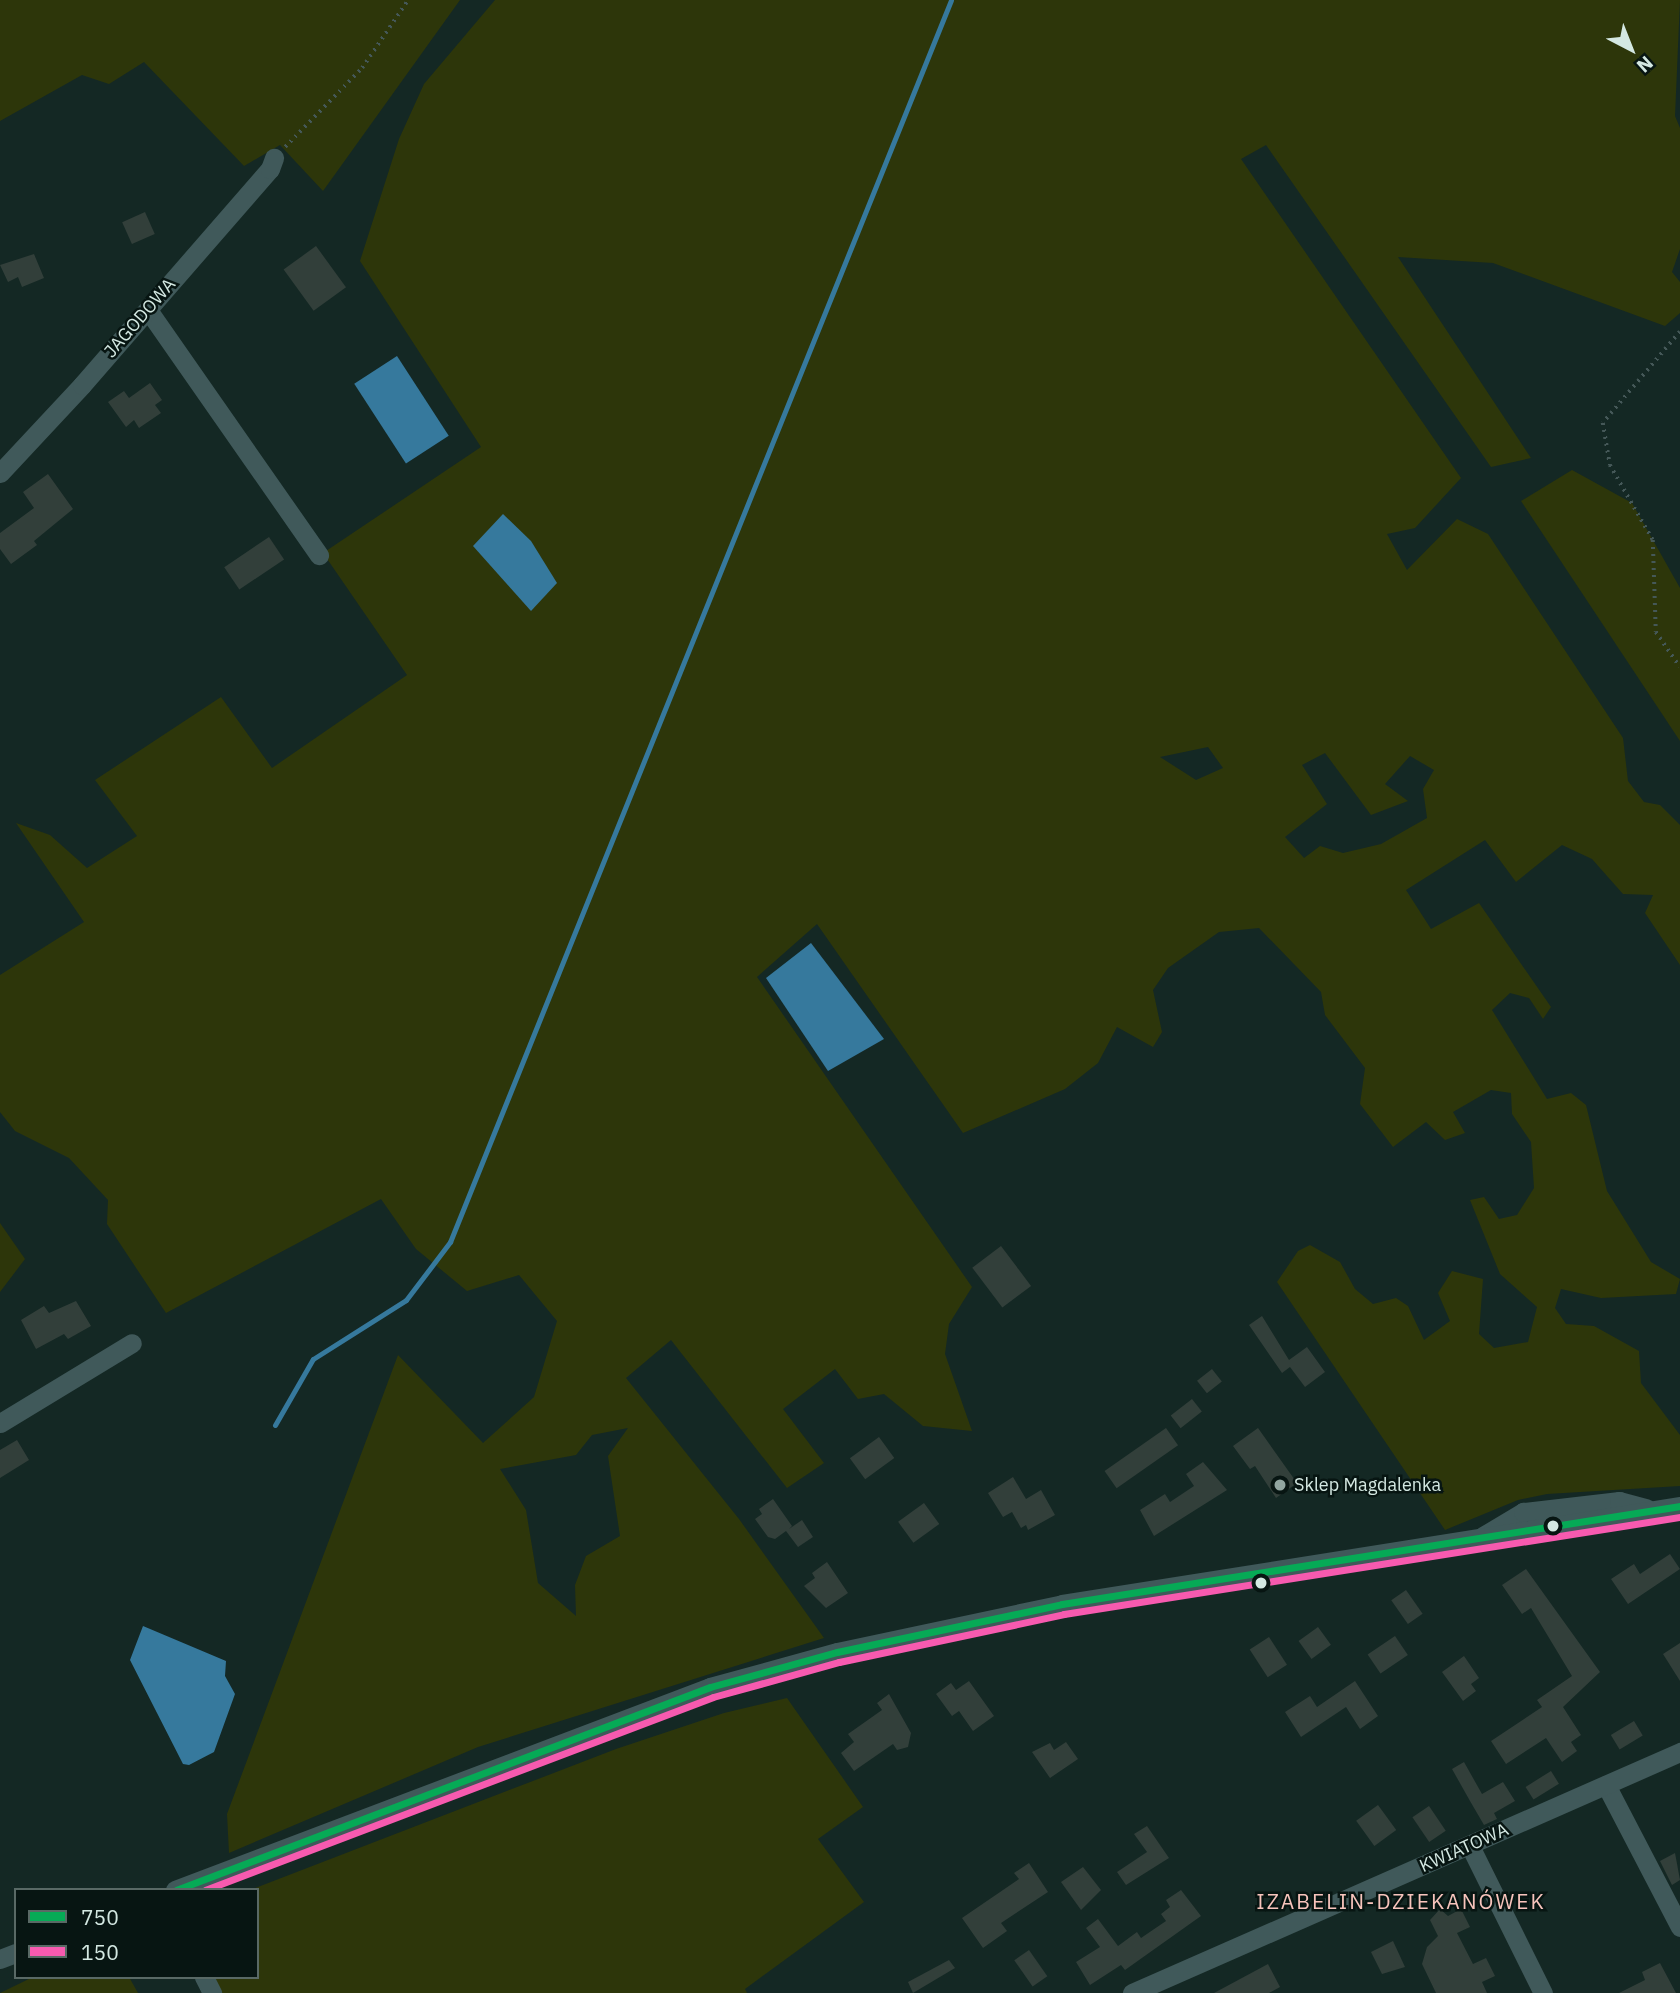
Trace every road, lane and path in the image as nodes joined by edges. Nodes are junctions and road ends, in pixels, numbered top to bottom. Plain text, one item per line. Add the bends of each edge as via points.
1 (408, 0) edge
2 (274, 158) joint
3 (148, 310) junction
4 (1680, 332) edge
5 (0, 473) edge
6 (319, 555) dead end
7 (1680, 667) edge
8 (132, 1343) dead end
9 (0, 1423) edge
10 (1680, 1506) edge
11 (1680, 1752) edge
12 (1606, 1785) junction
13 (1470, 1846) junction
14 (179, 1888) edge
15 (1680, 1927) edge
16 (1132, 1993) edge
17 (1543, 1993) edge

1 - 2 path via 362,68
2 - 3 street, JAGODOWA via 270,169
3 - 5 street, JAGODOWA
3 - 6 street
4 - 7 path via 1603,423 1611,465 1653,540 1656,632
8 - 9 street
10 - 14 street via 1021,1612 848,1650 710,1688
11 - 12 street, KWIATOWA
12 - 13 street, KWIATOWA
12 - 15 street
13 - 16 street, KWIATOWA
13 - 17 street

